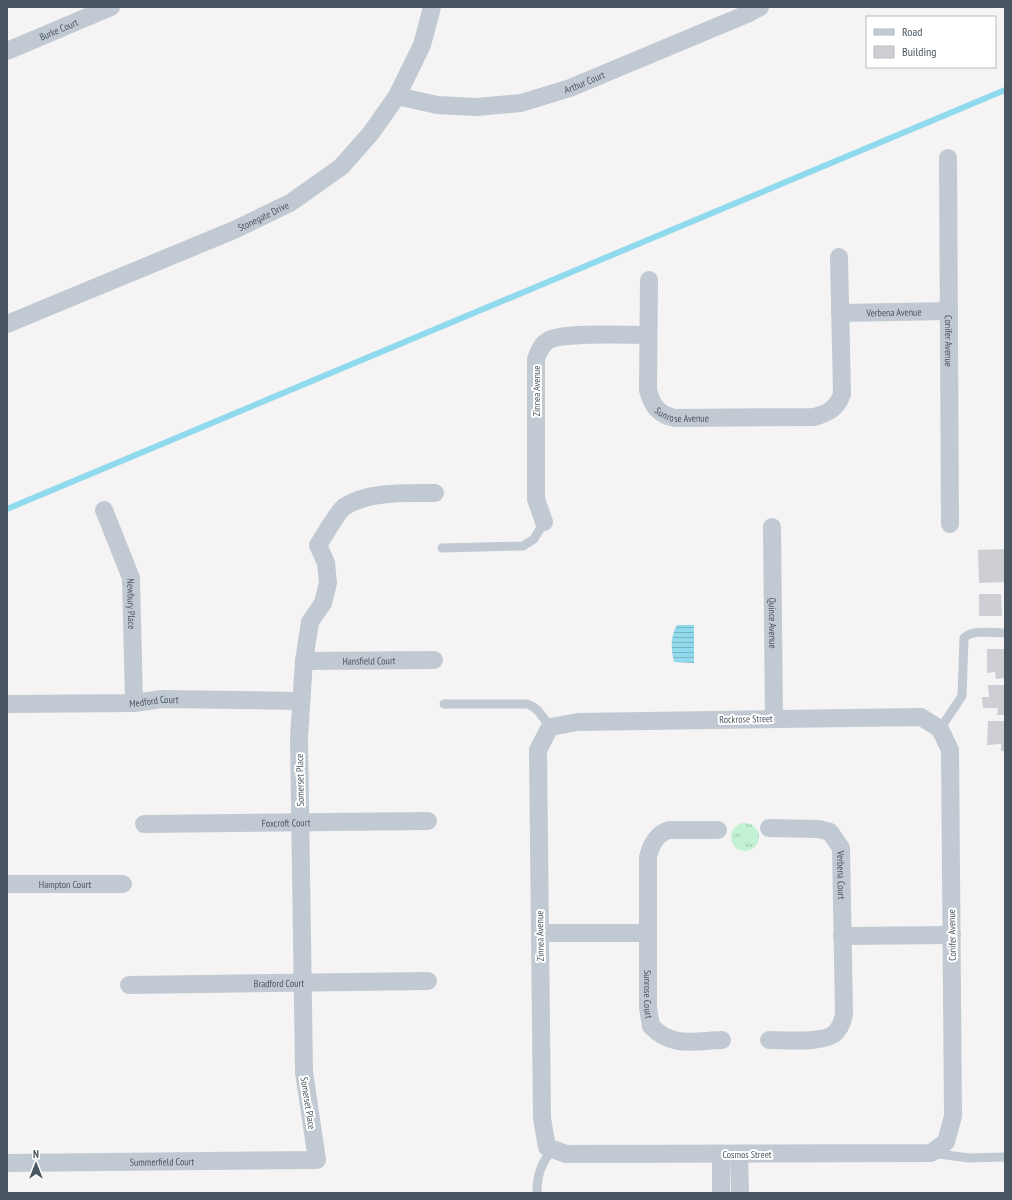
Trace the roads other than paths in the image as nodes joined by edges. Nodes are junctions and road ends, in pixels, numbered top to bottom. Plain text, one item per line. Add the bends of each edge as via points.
1 (111, 7) edge
2 (432, 7) edge
3 (760, 7) edge
4 (7, 51) edge
5 (397, 96) junction
6 (948, 158) dead end
7 (839, 257) dead end
8 (649, 280) dead end
9 (949, 311) junction
10 (840, 312) junction
11 (7, 324) edge
12 (648, 335) junction
13 (435, 493) dead end
14 (104, 510) dead end
15 (544, 522) joint
16 (950, 524) dead end
17 (772, 527) dead end
18 (442, 548) dead end
19 (1005, 632) edge
20 (434, 660) dead end
21 (304, 661) junction
22 (300, 701) junction
23 (134, 703) junction
24 (7, 704) edge
25 (444, 704) dead end
26 (774, 719) junction
27 (550, 727) junction
28 (940, 729) junction
29 (428, 821) dead end
30 (300, 823) junction
31 (144, 824) dead end
32 (769, 828) dead end
33 (718, 830) dead end
34 (7, 884) edge
35 (123, 884) dead end
36 (540, 933) junction
37 (648, 933) junction
38 (952, 935) junction
39 (842, 936) junction
40 (428, 981) dead end
41 (302, 983) junction
42 (129, 985) dead end
43 (722, 1040) dead end
44 (769, 1040) dead end
45 (550, 1148) junction
46 (931, 1153) junction
47 (730, 1154) junction
48 (1005, 1157) edge
49 (317, 1160) joint
50 (7, 1163) edge
51 (537, 1193) edge
52 (721, 1193) edge
53 (740, 1193) edge

1 - 4 street, Burke Court
2 - 5 street, Stonegate Drive via 422,45
3 - 5 street, Arthur Court via 570,88 521,103 477,107 437,105
5 - 11 street, Stonegate Drive via 371,133 341,167 290,203 234,230
6 - 9 street, Conifer Avenue
7 - 10 street
8 - 12 street, Sunrose Avenue
9 - 10 street, Verbena Avenue
9 - 16 street, Conifer Avenue
10 - 12 street, Sunrose Avenue via 842,394 838,405 826,414 814,417 666,417 650,400
12 - 15 street, Zinnea Avenue via 566,336 550,340 541,347 536,359 536,499
13 - 21 street, Somerset Place via 385,494 343,507 318,545 326,563 328,583 322,603 310,622
14 - 23 street, Newbury Place via 131,578
15 - 18 lane via 534,539 524,546
17 - 26 street, Quince Avenue
19 - 28 lane via 973,633 967,634 964,638 962,696
20 - 21 street, Hansfield Court
21 - 22 street, Somerset Place
22 - 23 street, Medford Court via 162,700
22 - 30 street, Somerset Place
23 - 24 street, Medford Court
25 - 27 lane via 527,704 537,710
26 - 27 street, Rockrose Street via 578,722
26 - 28 street, Rockrose Street via 921,716
27 - 36 street, Zinnea Avenue via 538,750
28 - 38 street, Conifer Avenue via 950,750
29 - 30 street, Foxcroft Court
30 - 31 street, Foxcroft Court
30 - 41 street, Somerset Place
32 - 39 street, Verbena Court via 819,829 830,832 834,837 841,848
33 - 37 street, Sunrose Court via 669,830 656,837 648,857
34 - 35 street, Hampton Court
36 - 37 street
36 - 45 street, Zinnea Avenue via 542,1118
37 - 43 street, Sunrose Court via 648,1008 651,1026 669,1040
38 - 39 street
38 - 46 street, Conifer Avenue via 953,1116 946,1142
39 - 44 street, Verbena Court via 844,1014 836,1033 824,1039
40 - 41 street, Bradford Court
41 - 42 street, Bradford Court
41 - 49 street, Somerset Place via 304,1072
45 - 47 street, Cosmos Street via 566,1154
45 - 51 lane via 537,1178
46 - 47 street, Cosmos Street
46 - 48 lane via 969,1158
47 - 52 street
47 - 53 street
49 - 50 street, Summerfield Court

